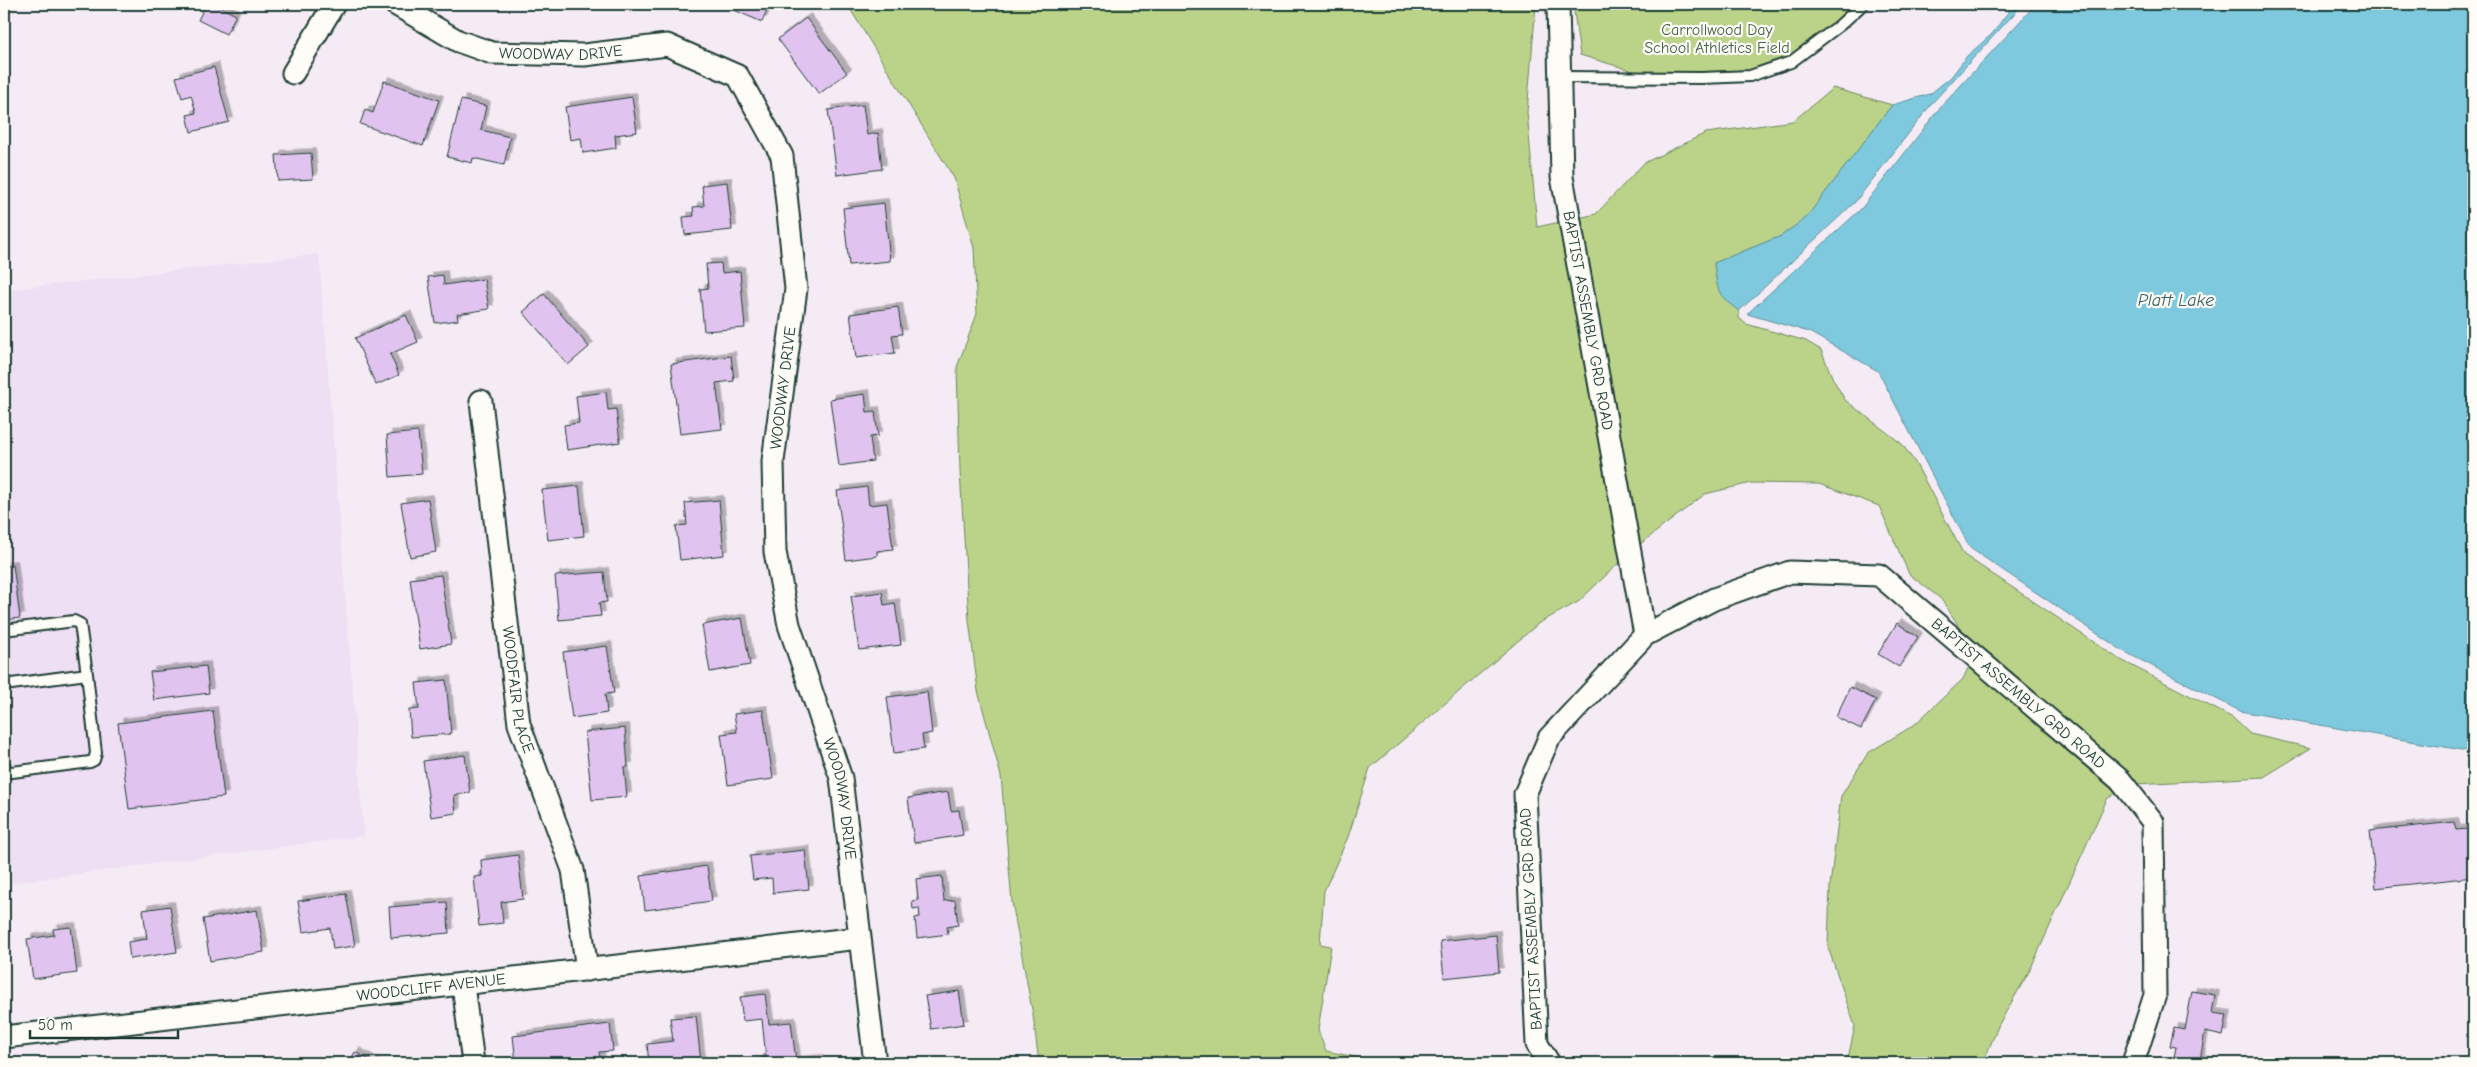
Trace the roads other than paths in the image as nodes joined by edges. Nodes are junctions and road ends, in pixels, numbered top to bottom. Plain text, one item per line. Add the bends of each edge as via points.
1 (334, 4) edge
2 (395, 4) edge
3 (1558, 4) edge
4 (1862, 4) edge
5 (293, 74) dead end
6 (1560, 77) junction
7 (481, 401) dead end
8 (4, 630) edge
9 (1645, 635) junction
10 (88, 674) junction
11 (4, 685) edge
12 (4, 765) edge
13 (859, 938) junction
14 (587, 970) junction
15 (463, 985) junction
16 (4, 1037) edge
17 (472, 1063) edge
18 (875, 1063) edge
19 (1549, 1063) edge
20 (2133, 1063) edge

1 - 5 street
2 - 13 street, WOODWAY DRIVE via 458,41 492,53 584,55 667,45 738,76 782,156 796,288 774,461 775,552 790,625 841,778
3 - 6 street, BAPTIST ASSEMBLY GRD ROAD
4 - 6 lane via 1791,62 1750,76
6 - 9 street, BAPTIST ASSEMBLY GRD ROAD via 1562,177
7 - 14 street, WOODFAIR PLACE via 519,724 573,870
8 - 10 lane via 74,621 80,624
9 - 19 street, BAPTIST ASSEMBLY GRD ROAD via 1549,738 1525,794 1537,1044
9 - 20 street, BAPTIST ASSEMBLY GRD ROAD via 1714,599 1790,572 1879,575 2120,780 2153,822 2156,995
10 - 11 lane
10 - 12 lane via 94,760 12,772 6,771
13 - 14 street, WOODCLIFF AVENUE
13 - 18 street, WOODWAY DRIVE
14 - 15 street, WOODCLIFF AVENUE
15 - 16 street, WOODCLIFF AVENUE
15 - 17 street

